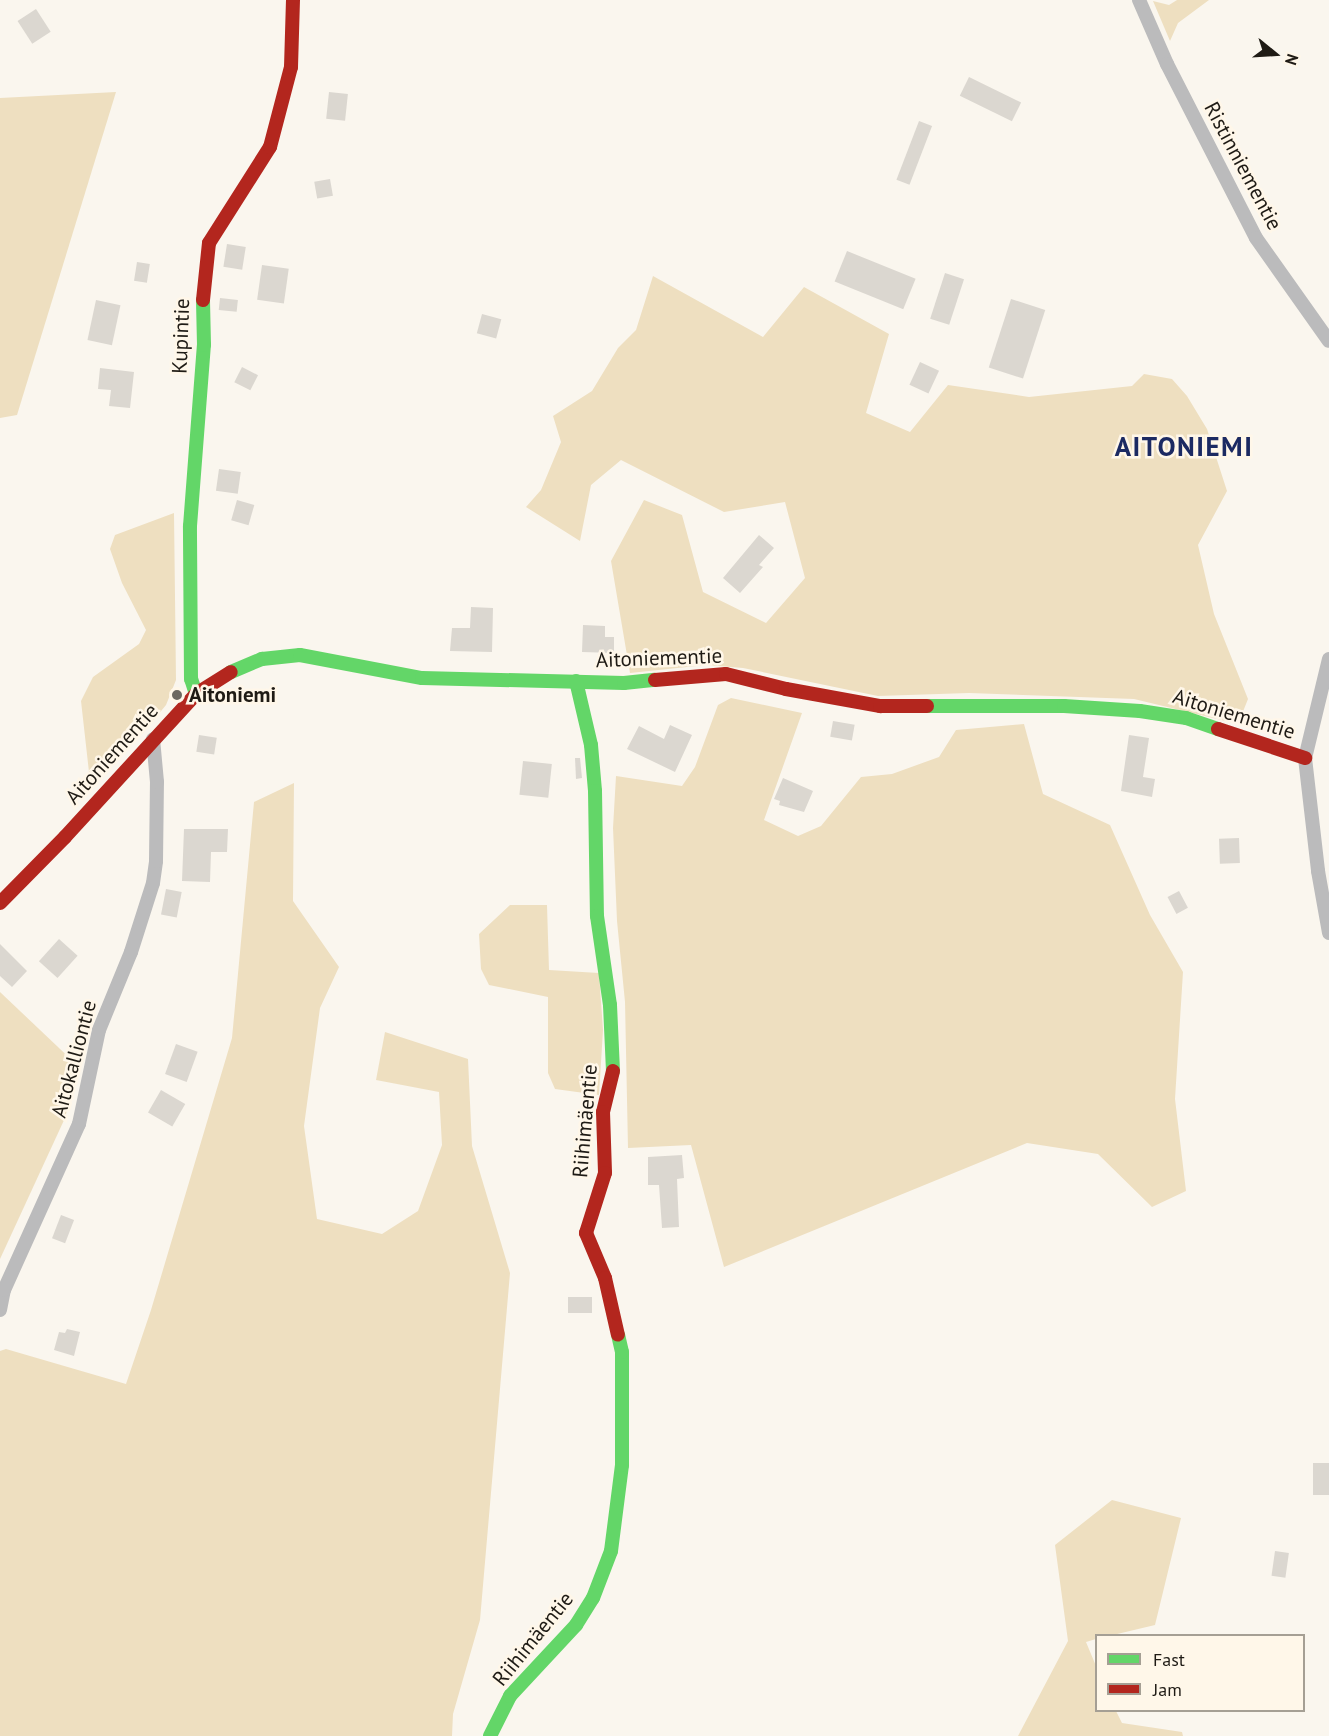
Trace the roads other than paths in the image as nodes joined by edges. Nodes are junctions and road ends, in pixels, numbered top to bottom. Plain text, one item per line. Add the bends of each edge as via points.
1 (293, 0) edge
2 (1139, 0) edge
3 (1329, 341) edge
4 (1329, 659) edge
5 (576, 681) junction
6 (196, 694) junction
7 (153, 739) junction
8 (1305, 758) junction
9 (0, 903) edge
10 (1329, 933) edge
11 (0, 1310) edge
12 (490, 1736) edge

1 - 6 street, Kupintie via 291,68 270,147 209,243 190,526 190,679
2 - 3 street, Ristinniementie via 1256,238
4 - 8 street
5 - 6 street, Aitoniementie via 422,678 300,656 262,659 229,673
5 - 8 street, Aitoniementie via 624,683 726,674 880,706 1064,706 1140,711 1186,718
5 - 12 street, Riihimäentie via 591,745 597,916 610,1005 613,1073 603,1112 605,1173 586,1233 605,1278 622,1353 622,1465 611,1551 592,1598 576,1625 510,1696
6 - 7 street, Aitoniementie
7 - 9 street, Aitoniementie
7 - 11 street, Aitokalliontie via 157,782 153,883 99,1030 79,1124 4,1290
8 - 10 street, Aitoniementie

